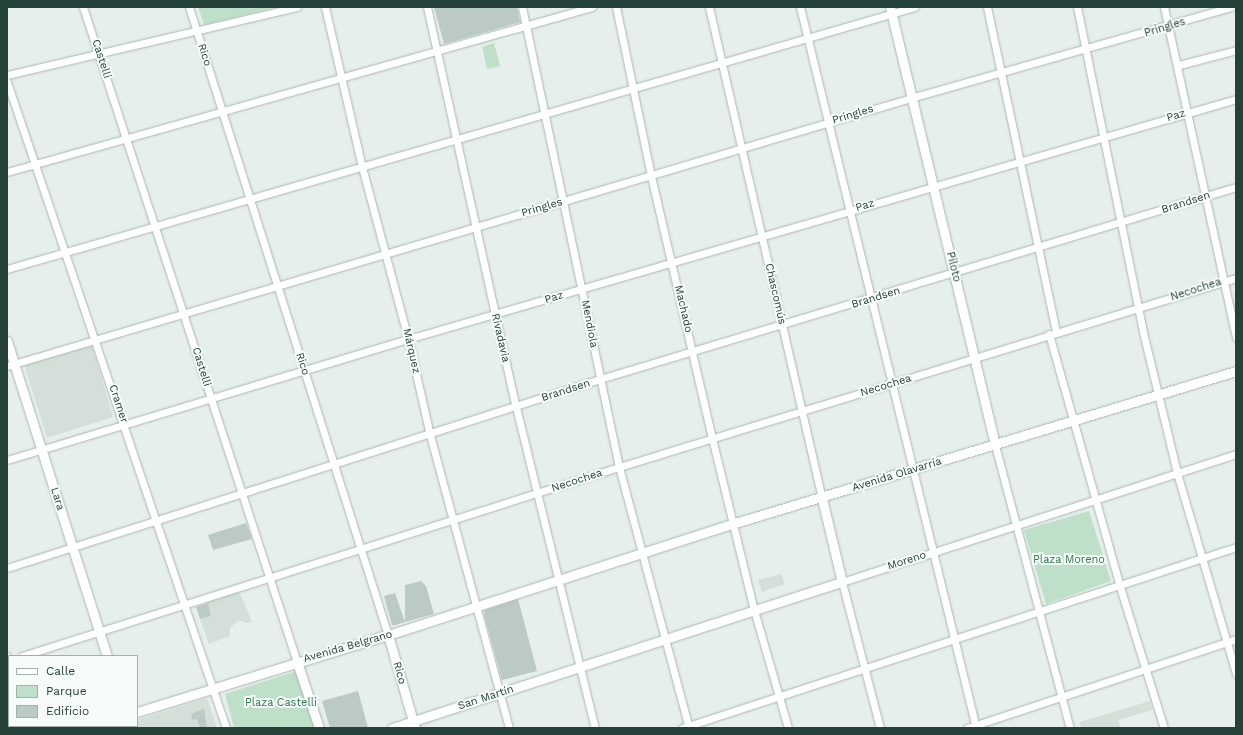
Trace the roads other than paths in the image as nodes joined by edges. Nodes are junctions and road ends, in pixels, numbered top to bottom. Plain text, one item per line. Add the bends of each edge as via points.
1 (83, 7) edge
2 (189, 7) edge
3 (297, 7) edge
4 (325, 7) edge
5 (427, 7) edge
6 (522, 7) edge
7 (592, 7) edge
8 (616, 7) edge
9 (708, 7) edge
10 (800, 7) edge
11 (915, 7) edge
12 (988, 7) edge
13 (1077, 7) edge
14 (1164, 7) edge
15 (1231, 7) edge
16 (891, 10) edge
17 (526, 26) junction
18 (1169, 27) junction
19 (196, 30) junction
20 (808, 38) junction
21 (1086, 50) junction
22 (1236, 50) edge
23 (99, 52) junction
24 (437, 52) junction
25 (721, 62) junction
26 (1179, 65) junction
27 (1003, 73) junction
28 (7, 75) edge
29 (342, 78) junction
30 (7, 82) edge
31 (632, 88) junction
32 (911, 98) junction
33 (1236, 99) edge
34 (223, 111) junction
35 (1189, 112) junction
36 (546, 114) junction
37 (827, 123) junction
38 (1104, 136) junction
39 (127, 138) junction
40 (458, 140) junction
41 (742, 150) junction
42 (1020, 160) junction
43 (36, 163) junction
44 (362, 167) junction
45 (7, 172) edge
46 (650, 176) junction
47 (932, 187) junction
48 (1236, 187) edge
49 (1206, 196) junction
50 (250, 199) junction
51 (564, 201) junction
52 (848, 211) junction
53 (1123, 223) junction
54 (154, 227) junction
55 (476, 227) junction
56 (762, 237) junction
57 (1039, 248) junction
58 (66, 252) junction
59 (385, 252) junction
60 (672, 264) junction
61 (7, 269) edge
62 (954, 273) junction
63 (1236, 278) edge
64 (1222, 282) junction
65 (276, 285) junction
66 (582, 290) junction
67 (870, 300) junction
68 (1139, 308) junction
69 (184, 313) junction
70 (495, 316) junction
71 (783, 325) junction
72 (1053, 333) junction
73 (1236, 337) edge
74 (96, 339) junction
75 (408, 339) junction
76 (7, 341) edge
77 (692, 351) junction
78 (974, 360) junction
79 (11, 365) edge
80 (304, 370) junction
81 (1236, 372) edge
82 (600, 379) junction
83 (890, 385) junction
84 (1159, 395) junction
85 (211, 397) junction
86 (516, 407) junction
87 (803, 411) junction
88 (1073, 422) junction
89 (124, 423) junction
90 (430, 435) junction
91 (712, 438) junction
92 (995, 445) junction
93 (42, 449) junction
94 (1236, 454) edge
95 (7, 460) edge
96 (334, 464) junction
97 (619, 467) junction
98 (911, 470) junction
99 (1177, 473) junction
100 (242, 494) junction
101 (536, 494) junction
102 (822, 499) junction
103 (1095, 500) junction
104 (157, 520) junction
105 (453, 520) junction
106 (735, 523) junction
107 (1017, 527) junction
108 (72, 547) junction
109 (1236, 547) edge
110 (361, 550) junction
111 (642, 553) junction
112 (931, 553) junction
113 (1201, 559) junction
114 (7, 568) edge
115 (270, 578) junction
116 (558, 580) junction
117 (842, 582) junction
118 (1120, 587) junction
119 (185, 605) junction
120 (476, 607) junction
121 (754, 610) junction
122 (1039, 613) junction
123 (100, 632) junction
124 (388, 635) junction
125 (1236, 639) edge
126 (665, 640) junction
127 (953, 641) junction
128 (1226, 642) junction
129 (25, 655) edge
130 (107, 655) edge
131 (297, 662) junction
132 (579, 667) junction
133 (1146, 668) junction
134 (864, 670) junction
135 (1236, 673) edge
136 (213, 688) junction
137 (500, 694) junction
138 (1061, 697) junction
139 (779, 698) junction
140 (138, 712) edge
141 (414, 725) edge
142 (976, 726) edge
143 (686, 727) edge
144 (226, 728) edge
145 (319, 728) edge
146 (392, 728) edge
147 (509, 728) edge
148 (595, 728) edge
149 (788, 728) edge
150 (880, 728) edge
151 (967, 728) edge
152 (1070, 728) edge
153 (1164, 728) edge

1 - 23 street, Castelli
2 - 19 street, Rico
3 - 19 street
4 - 29 street, Márquez
5 - 24 street, Rivadavia
6 - 17 street, Mendiola
7 - 17 street
8 - 31 street, Machado
9 - 25 street, Chascomús
10 - 20 street
11 - 16 street
12 - 27 street
13 - 21 street
14 - 18 street
15 - 18 street, Pringles
16 - 20 street
16 - 32 main road, Piloto
17 - 24 street
17 - 36 street, Mendiola
18 - 21 street, Pringles
18 - 26 street
19 - 23 street
19 - 34 street, Rico
20 - 25 street
20 - 37 street
21 - 27 street, Pringles
21 - 38 street
22 - 26 street
23 - 28 street
23 - 39 street, Castelli
24 - 29 street
24 - 40 street, Rivadavia
25 - 31 street
25 - 41 street, Chascomús
26 - 35 street
27 - 32 street, Pringles
27 - 42 street
29 - 34 street
29 - 44 street, Márquez
30 - 43 street, Cramer
31 - 36 street
31 - 46 street, Machado
32 - 37 street, Pringles
32 - 47 main road, Piloto
33 - 35 street, Paz
34 - 39 street
34 - 50 street, Rico
35 - 38 street, Paz
35 - 49 street
36 - 40 street
36 - 51 street, Mendiola
37 - 41 street, Pringles
37 - 52 street
38 - 42 street, Paz
38 - 53 street
39 - 43 street
39 - 54 street, Castelli
40 - 44 street
40 - 55 street, Rivadavia
41 - 46 street, Pringles
41 - 56 street, Chascomús
42 - 47 street, Paz
42 - 57 street
43 - 45 street
43 - 58 street, Cramer
44 - 50 street
44 - 59 street, Márquez
46 - 51 street, Pringles
46 - 60 street, Machado
47 - 52 street, Paz
47 - 62 main road, Piloto
48 - 49 street, Brandsen
49 - 53 street, Brandsen
49 - 64 street
50 - 54 street
50 - 65 street, Rico
51 - 55 street, Pringles
51 - 66 street, Mendiola
52 - 56 street, Paz
52 - 67 street
53 - 57 street, Brandsen
53 - 68 street
54 - 58 street
54 - 69 street, Castelli
55 - 59 street, Pringles
55 - 70 street, Rivadavia
56 - 60 street, Paz
56 - 71 street, Chascomús
57 - 62 street, Brandsen
57 - 72 street
58 - 61 street
58 - 74 street, Cramer
59 - 65 street, Pringles
59 - 75 street, Márquez
60 - 66 street, Paz
60 - 77 street, Machado
62 - 67 street, Brandsen
62 - 78 main road, Piloto
63 - 64 street, Necochea
64 - 68 street, Necochea
64 - 73 street
65 - 69 street, Pringles
65 - 80 street, Rico
66 - 70 street, Paz
66 - 82 street, Mendiola
67 - 71 street, Brandsen
67 - 83 street
68 - 72 street, Necochea
68 - 84 street
69 - 74 street, Pringles
69 - 85 street, Castelli
70 - 75 street, Paz
70 - 86 street, Rivadavia
71 - 77 street, Brandsen
71 - 87 street, Chascomús
72 - 78 street, Necochea
72 - 88 street
74 - 79 street, Pringles
74 - 89 street, Cramer
75 - 80 street, Paz
75 - 90 street, Márquez
76 - 79 main road, Lara
77 - 82 street, Brandsen
77 - 91 street, Machado
78 - 83 street, Necochea
78 - 92 main road, Piloto
79 - 93 main road, Lara
80 - 85 street, Paz
80 - 96 street, Rico
81 - 84 main road, Avenida Olavarría
82 - 86 street, Brandsen
82 - 97 street, Mendiola
83 - 87 street, Necochea
83 - 98 street
84 - 88 main road, Avenida Olavarría
84 - 99 street
85 - 89 street, Paz
85 - 100 street, Castelli
86 - 90 street, Brandsen
86 - 101 street, Rivadavia
87 - 91 street, Necochea
87 - 102 street, Chascomús
88 - 92 main road, Avenida Olavarría
88 - 103 street
89 - 93 street, Paz
89 - 104 street, Cramer
90 - 96 street, Brandsen
90 - 105 street, Márquez
91 - 97 street, Necochea
91 - 106 street, Machado
92 - 98 main road, Avenida Olavarría
92 - 107 street, Piloto
93 - 95 street, Paz
93 - 108 main road, Lara
94 - 99 street, Moreno
96 - 100 street, Brandsen
96 - 110 street, Rico
97 - 101 street, Necochea
97 - 111 street, Mendiola
98 - 102 main road, Avenida Olavarría
98 - 112 street
99 - 103 street, Moreno
99 - 113 street
100 - 104 street, Brandsen
100 - 115 street, Castelli
101 - 105 street, Necochea
101 - 116 street, Rivadavia
102 - 106 main road, Avenida Olavarría
102 - 117 main road, Chascomús
103 - 107 street, Moreno
103 - 118 street
104 - 108 street, Brandsen
104 - 119 street, Cramer
105 - 110 street, Necochea
105 - 120 street, Márquez
106 - 111 main road, Avenida Olavarría
106 - 121 street, Machado
107 - 112 street, Moreno
107 - 122 street, Piloto
108 - 114 street, Brandsen
108 - 123 main road, Lara
109 - 113 street
110 - 115 street, Necochea
110 - 124 street, Rico
111 - 116 main road, Avenida Olavarría
111 - 126 street, Mendiola
112 - 117 street, Moreno
112 - 127 street
113 - 118 street
113 - 128 street
115 - 119 street, Necochea
115 - 131 street, Castelli
116 - 120 main road, Avenida Belgrano
116 - 132 street, Rivadavia
117 - 121 main road, Moreno
117 - 134 street
118 - 122 street
118 - 133 street
119 - 123 street, Necochea
119 - 136 street, Cramer
120 - 124 main road, Avenida Belgrano
120 - 137 street, Márquez
121 - 126 main road, Moreno
121 - 139 street, Machado
122 - 127 street
122 - 138 street, Piloto
123 - 129 street, Necochea
123 - 130 main road, Lara
124 - 131 main road, Avenida Belgrano
124 - 141 main road, Rico
125 - 128 street
126 - 132 main road, Moreno
126 - 143 street, Mendiola
127 - 134 street
127 - 142 street
128 - 133 street
128 - 135 street
131 - 136 main road, Avenida Belgrano
131 - 145 main road, Castelli
132 - 137 main road, San Martín
132 - 148 street, Rivadavia
133 - 138 street
133 - 153 street
134 - 139 street
134 - 150 street
136 - 140 main road, Avenida Belgrano
136 - 144 street, Cramer
137 - 141 main road, San Martín
137 - 147 street, Márquez
138 - 142 street
138 - 152 street, Piloto
139 - 143 street
139 - 149 street, Machado
141 - 146 main road, San Martín
142 - 151 street

